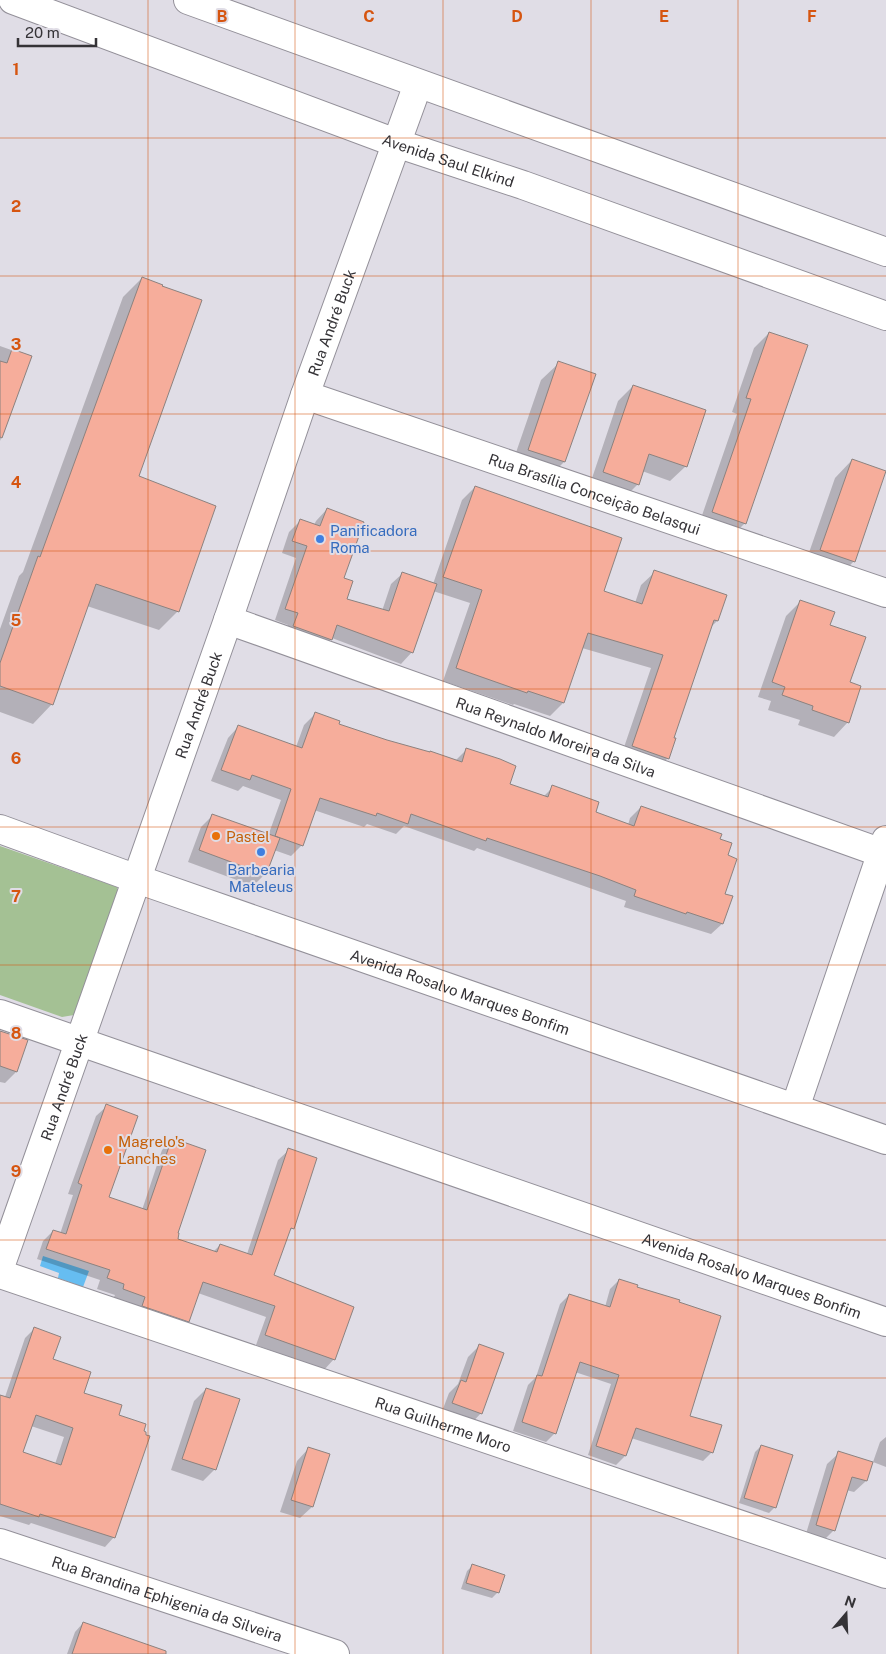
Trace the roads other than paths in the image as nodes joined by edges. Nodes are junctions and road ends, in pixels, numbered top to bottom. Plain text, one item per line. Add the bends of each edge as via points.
1 (13, 0) edge
2 (188, 0) edge
3 (418, 84) junction
4 (396, 142) junction
5 (886, 252) edge
6 (886, 316) edge
7 (305, 395) junction
8 (886, 593) edge
9 (228, 620) junction
10 (0, 829) edge
11 (884, 847) edge
12 (137, 878) junction
13 (0, 1014) edge
14 (80, 1040) junction
15 (795, 1108) junction
16 (886, 1140) edge
17 (0, 1267) edge
18 (0, 1274) edge
19 (886, 1322) edge
20 (0, 1543) edge
21 (886, 1574) edge
22 (335, 1654) edge

1 - 4 street, Avenida Saul Elkind
2 - 3 street
3 - 4 street, Rua André Buck
3 - 5 street
4 - 6 street, Avenida Saul Elkind
4 - 7 street, Rua André Buck
7 - 8 street, Rua Brasília Conceição Belasqui
7 - 9 street, Rua André Buck
9 - 11 street, Rua Reynaldo Moreira da Silva
9 - 12 street, Rua André Buck
10 - 12 street, Avenida Rosalvo Marques Bonfim
11 - 15 street
12 - 14 street, Rua André Buck
12 - 15 street, Avenida Rosalvo Marques Bonfim
13 - 14 street, Avenida Rosalvo Marques Bonfim
14 - 17 street, Rua André Buck
14 - 19 street, Avenida Rosalvo Marques Bonfim
15 - 16 street, Avenida Rosalvo Marques Bonfim
18 - 21 street, Rua Guilherme Moro
20 - 22 street, Rua Brandina Ephigenia da Silveira

